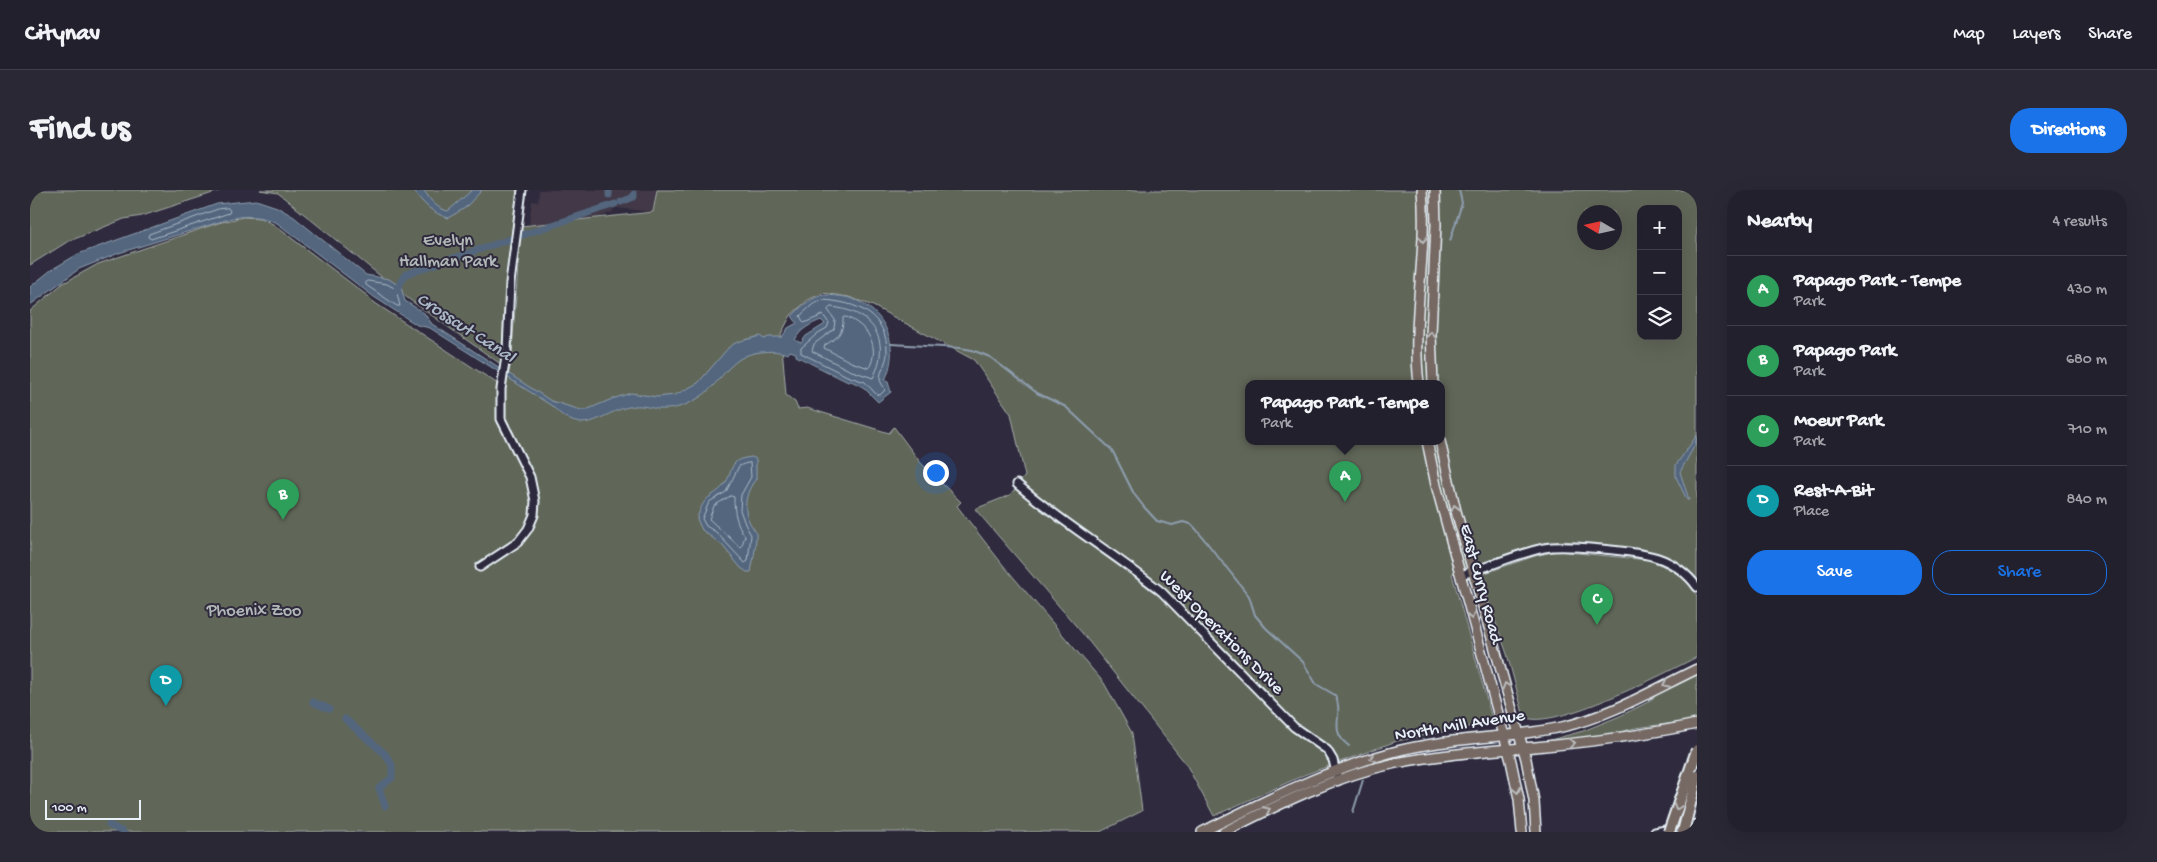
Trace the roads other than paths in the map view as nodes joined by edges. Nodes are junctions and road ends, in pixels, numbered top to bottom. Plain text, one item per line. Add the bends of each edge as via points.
1 (522, 190) edge
2 (1422, 190) edge
3 (1435, 190) edge
4 (1419, 380) edge
5 (1433, 380) edge
6 (1428, 445) edge
7 (1441, 445) edge
8 (1017, 484) dead end
9 (480, 567) dead end
10 (1473, 571) junction
11 (1461, 575) junction
12 (1697, 587) edge
13 (1697, 669) edge
14 (1697, 724) edge
15 (1519, 733) junction
16 (1503, 734) junction
17 (1523, 748) junction
18 (1508, 749) junction
19 (1697, 750) edge
20 (1335, 771) junction
21 (1697, 776) edge
22 (1338, 780) junction
23 (1697, 824) edge
24 (1202, 832) edge
25 (1224, 832) edge
26 (1522, 832) edge
27 (1536, 832) edge
28 (1655, 832) edge
29 (1669, 832) edge
30 (1683, 832) edge

1 - 9 street via 510,283 501,419 530,477 536,500 534,515 518,542
2 -> 4 main road via 1424,224 1418,325
5 -> 3 main road
6 - 11 main road, East Curry Road
10 -> 7 main road, East Curry Road
8 - 20 street, West Operations Drive via 1162,592 1294,727 1327,750
10 - 11 street
10 - 12 street via 1540,549 1566,547 1659,558 1685,574
15 -> 10 main road, East Curry Road
11 -> 16 main road, East Curry Road
13 -> 15 main road, North Mill Avenue via 1593,717 1554,728
17 -> 14 main road, North Mill Avenue
15 - 16 main road, North Mill Avenue
15 - 17 main road, East Curry Road
16 - 18 main road, East Curry Road
16 -> 20 main road, North Mill Avenue via 1414,747
17 - 18 main road, North Mill Avenue
17 - 27 main road, East Curry Road via 1534,801
18 - 22 main road, North Mill Avenue via 1396,764
18 -> 26 main road, East Curry Road via 1519,799
19 -> 29 highway, bridge
20 - 22 street, West Operations Drive
20 - 24 main road, North Mill Avenue via 1291,788
21 - 30 highway, bridge
25 -> 22 main road, North Mill Avenue
23 - 28 street

